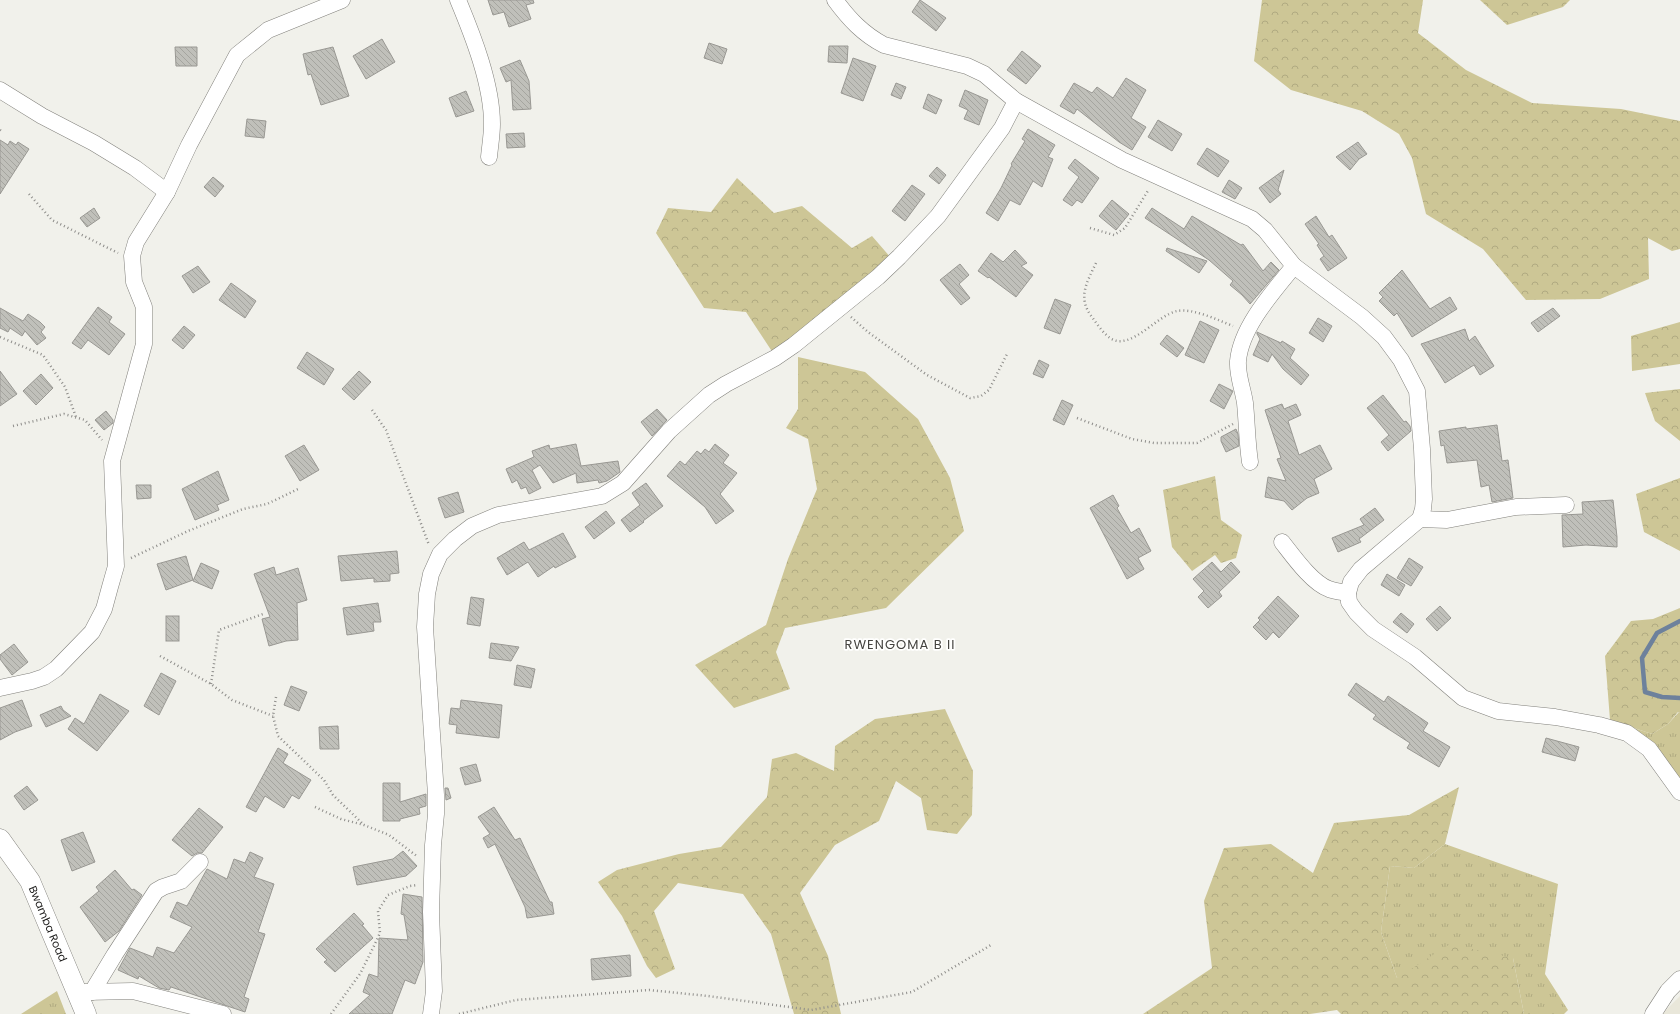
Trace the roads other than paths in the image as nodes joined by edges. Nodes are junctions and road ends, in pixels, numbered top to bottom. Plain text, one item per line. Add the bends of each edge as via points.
1 (342, 0) edge
2 (458, 0) edge
3 (835, 0) edge
4 (0, 90) edge
5 (1016, 101) junction
6 (489, 157) dead end
7 (167, 192) junction
8 (1294, 266) junction
9 (1250, 462) dead end
10 (1566, 505) dead end
11 (1420, 518) junction
12 (1282, 542) dead end
13 (1348, 593) junction
14 (0, 688) edge
15 (1680, 792) edge
16 (0, 838) edge
17 (200, 862) dead end
18 (1680, 979) edge
19 (85, 992) junction
20 (86, 1014) edge
21 (223, 1014) edge
22 (431, 1014) edge
23 (1653, 1014) edge

1 - 7 street via 268,30 237,54
2 - 6 street via 484,72 490,100 492,124
3 - 5 street via 860,30 872,38 884,44 967,66 984,74
4 - 7 street via 135,168
5 - 8 street via 1109,153 1252,219 1265,230
5 - 22 street via 1002,128 938,216 899,257 840,308 775,358 709,395 669,431 623,483 602,496 498,516 472,526 455,538 440,554 431,574 425,627 436,794 431,912 434,991
7 - 14 street via 136,242 132,256 134,282 144,307 144,344 112,461 116,566 104,609 92,632 56,669 44,677
8 - 9 street via 1261,307 1247,332 1238,361
8 - 11 street via 1362,317 1384,337 1414,382 1418,401 1424,499
10 - 11 street via 1516,507 1447,520
11 - 13 street via 1361,570 1351,582
12 - 13 street via 1319,582 1329,589
13 - 15 street via 1349,602 1373,629 1415,657 1463,698 1498,711 1555,717 1627,733 1649,749
16 - 19 main road, Bwamba Road via 30,881
17 - 19 street via 181,881 156,891 115,954
18 - 23 street via 1668,991
19 - 20 main road, Bwamba Road
19 - 21 street via 133,991

